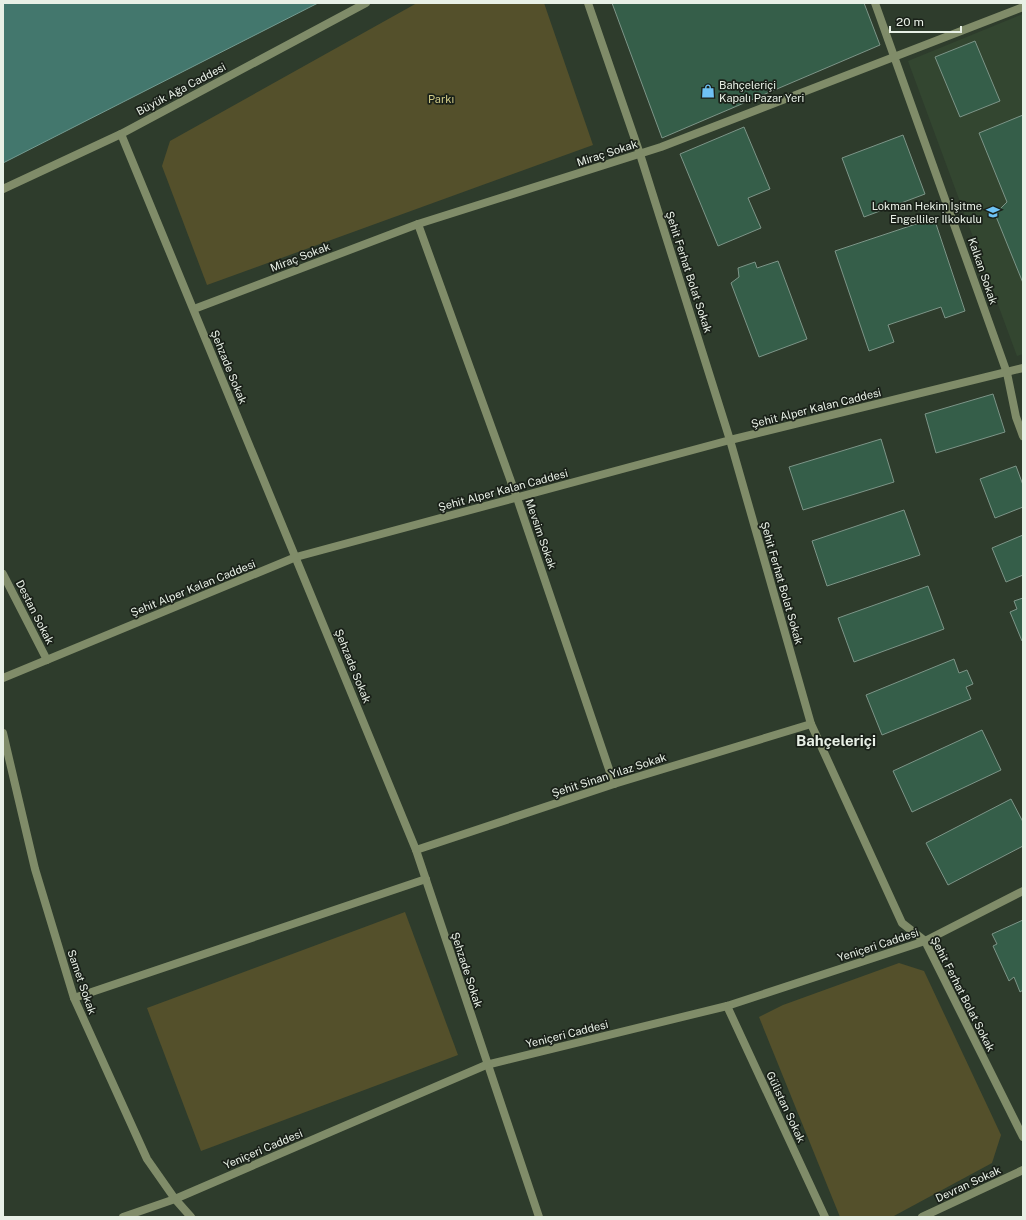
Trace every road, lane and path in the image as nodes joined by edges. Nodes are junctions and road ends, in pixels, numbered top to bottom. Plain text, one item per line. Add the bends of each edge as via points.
1 (366, 3) edge
2 (588, 3) edge
3 (875, 3) edge
4 (1023, 7) edge
5 (895, 55) junction
6 (121, 134) junction
7 (640, 154) junction
8 (3, 189) edge
9 (418, 224) junction
10 (194, 310) junction
11 (1023, 368) edge
12 (1007, 373) junction
13 (1023, 436) edge
14 (730, 440) junction
15 (517, 498) junction
16 (296, 557) junction
17 (3, 574) edge
18 (47, 660) junction
19 (3, 678) edge
20 (811, 724) junction
21 (3, 733) edge
22 (614, 784) junction
23 (416, 850) junction
24 (426, 879) junction
25 (1023, 891) edge
26 (925, 941) junction
27 (74, 998) junction
28 (727, 1006) junction
29 (486, 1065) junction
30 (1023, 1137) edge
31 (1023, 1170) edge
32 (175, 1199) junction
33 (123, 1217) edge
34 (191, 1217) edge
35 (538, 1217) edge
36 (826, 1217) edge
37 (922, 1217) edge

1 - 6 street, Büyük Ağa Caddesi
2 - 7 street, Şehit Ferhat Bolat Sokak
3 - 5 street, Kalkan Sokak
4 - 5 street, Miraç Sokak
5 - 7 street, Miraç Sokak
5 - 12 street, Kalkan Sokak
6 - 8 street, Büyük Ağa Caddesi
6 - 10 street, Şehzade Sokak
7 - 9 street, Miraç Sokak
7 - 14 street, Şehit Ferhat Bolat Sokak
9 - 10 street, Miraç Sokak
9 - 15 street, Mevsim Sokak
10 - 16 street, Şehzade Sokak
11 - 12 street, Şehit Alper Kalan Caddesi
12 - 13 street, Kalkan Sokak via 1016,417
12 - 14 street, Şehit Alper Kalan Caddesi
14 - 15 street, Şehit Alper Kalan Caddesi
14 - 20 street, Şehit Ferhat Bolat Sokak
15 - 16 street, Şehit Alper Kalan Caddesi
15 - 22 street, Mevsim Sokak
16 - 18 street, Şehit Alper Kalan Caddesi
16 - 23 street, Şehzade Sokak
17 - 18 street, Destan Sokak
18 - 19 street, Şehit Alper Kalan Caddesi
20 - 22 street, Şehit Sinan Yılaz Sokak
20 - 26 street, Şehit Ferhat Bolat Sokak via 902,923
21 - 27 street, Samet Sokak via 35,868
22 - 23 street, Şehit Sinan Yılaz Sokak
23 - 24 street, Şehzade Sokak
24 - 27 street
24 - 29 street, Şehzade Sokak
25 - 26 street, Yeniçeri Caddesi
26 - 28 street, Yeniçeri Caddesi
26 - 30 street, Şehit Ferhat Bolat Sokak
27 - 32 street, Samet Sokak via 147,1159
28 - 29 street, Yeniçeri Caddesi
28 - 36 street, Gülistan Sokak
29 - 32 street, Yeniçeri Caddesi
29 - 35 street, Şehzade Sokak
31 - 37 street, Devran Sokak
32 - 33 street, Yeniçeri Caddesi
32 - 34 street, Samet Sokak

